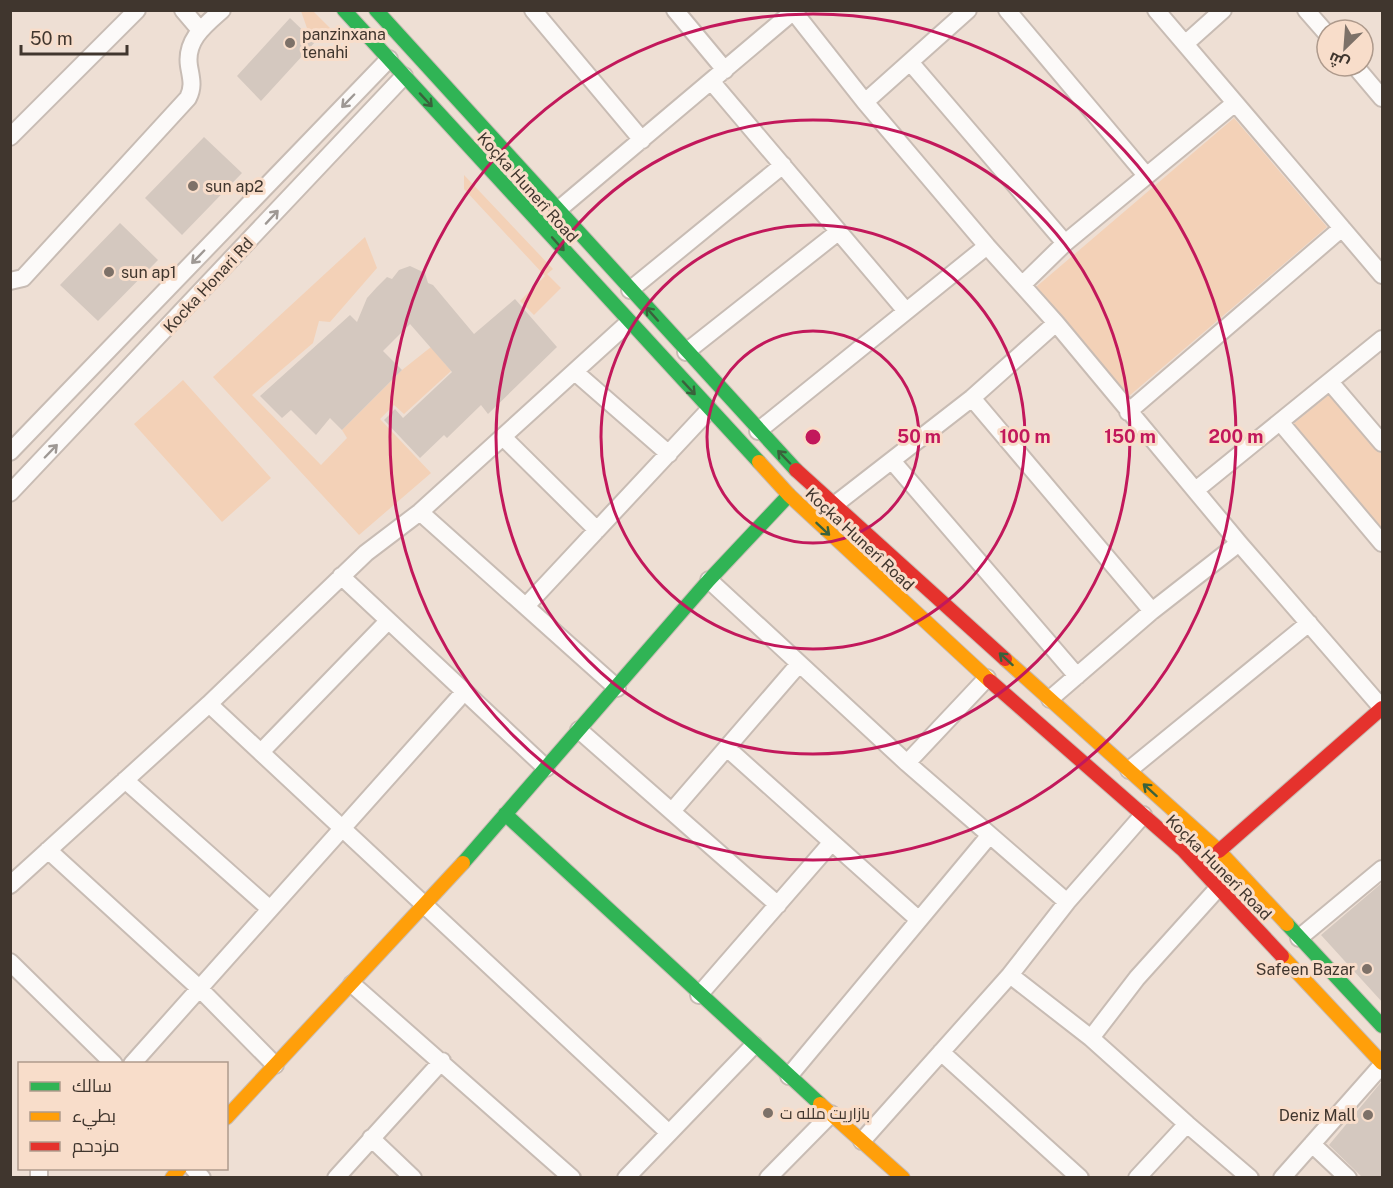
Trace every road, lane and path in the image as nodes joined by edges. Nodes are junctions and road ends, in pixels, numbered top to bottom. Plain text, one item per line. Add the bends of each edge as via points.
1 (137, 10) edge
2 (183, 10) edge
3 (222, 10) edge
4 (344, 10) edge
5 (376, 10) edge
6 (533, 10) edge
7 (675, 10) edge
8 (968, 10) edge
9 (1007, 10) edge
10 (1156, 10) edge
11 (1223, 10) edge
12 (795, 11) edge
13 (201, 30) junction
14 (1185, 44) junction
15 (389, 59) junction
16 (910, 63) junction
17 (725, 70) junction
18 (404, 76) junction
19 (1366, 78) edge
20 (711, 81) junction
21 (1383, 98) edge
22 (865, 102) junction
23 (1235, 103) junction
24 (10, 137) edge
25 (642, 140) junction
26 (783, 165) junction
27 (1145, 174) junction
28 (558, 210) junction
29 (1342, 228) junction
30 (222, 232) junction
31 (838, 232) junction
32 (1065, 243) junction
33 (987, 246) junction
34 (240, 251) junction
35 (1383, 275) edge
36 (10, 281) edge
37 (1022, 285) junction
38 (630, 290) junction
39 (906, 311) junction
40 (628, 323) junction
41 (1056, 323) junction
42 (1383, 339) edge
43 (686, 352) junction
44 (575, 372) junction
45 (1330, 382) junction
46 (972, 398) junction
47 (709, 410) junction
48 (1128, 412) junction
49 (1281, 423) junction
50 (758, 431) junction
51 (503, 437) junction
52 (1383, 443) edge
53 (10, 452) edge
54 (669, 454) junction
55 (893, 462) junction
56 (1197, 489) junction
57 (10, 493) edge
58 (789, 495) junction
59 (834, 506) junction
60 (420, 512) junction
61 (597, 530) junction
62 (1239, 543) junction
63 (1383, 543) edge
64 (341, 576) junction
65 (708, 580) junction
66 (526, 606) junction
67 (1152, 611) junction
68 (388, 621) junction
69 (1309, 623) junction
70 (970, 626) junction
71 (952, 646) junction
72 (799, 664) junction
73 (1077, 676) junction
74 (987, 678) junction
75 (617, 688) junction
76 (464, 692) junction
77 (1050, 699) junction
78 (209, 704) junction
79 (1382, 708) edge
80 (579, 730) junction
81 (728, 749) junction
82 (261, 752) junction
83 (907, 763) junction
84 (546, 768) junction
85 (1129, 770) junction
86 (125, 780) junction
87 (673, 810) junction
88 (505, 814) junction
89 (1143, 815) junction
90 (343, 827) junction
91 (989, 836) junction
92 (832, 842) junction
93 (48, 850) junction
94 (1219, 851) junction
95 (1383, 869) edge
96 (10, 885) edge
97 (1218, 888) junction
98 (1067, 902) junction
99 (426, 905) junction
100 (778, 905) junction
101 (270, 909) junction
102 (919, 920) junction
103 (1299, 938) junction
104 (10, 962) edge
105 (1010, 975) junction
106 (352, 984) junction
107 (199, 988) junction
108 (699, 995) junction
109 (1383, 1026) edge
110 (1091, 1038) junction
111 (754, 1045) junction
112 (941, 1052) junction
113 (442, 1061) junction
114 (112, 1062) edge
115 (134, 1062) edge
116 (1383, 1064) edge
117 (275, 1065) junction
118 (789, 1076) junction
119 (831, 1114) junction
120 (228, 1116) edge
121 (1187, 1124) junction
122 (669, 1133) junction
123 (371, 1138) junction
124 (862, 1141) junction
125 (1312, 1144) junction
126 (336, 1178) edge
127 (413, 1178) edge
128 (572, 1178) edge
129 (626, 1178) edge
130 (768, 1178) edge
131 (903, 1178) edge
132 (1080, 1178) edge
133 (1137, 1178) edge
134 (1250, 1178) edge
135 (1282, 1178) edge
136 (1348, 1178) edge

1 - 24 street
2 - 13 street
3 - 13 street
4 - 15 main road, Koçka Hunerî Road
5 - 28 main road
6 - 25 street
7 - 17 street
8 - 16 street
9 - 27 street
10 - 14 street
11 - 14 street
12 - 17 street
12 - 22 street
13 - 36 street via 189,52 193,81 188,98 23,278
14 - 23 street
15 - 18 main road, Koçka Hunerî Road
15 -> 30 street, Kocka Honari Rd
16 - 22 street
16 - 32 street
17 - 20 street
34 -> 18 street, Kocka Honari Rd
18 -> 40 main road, Koçka Hunerî Road
19 - 21 street
20 - 25 street
20 - 26 street
22 - 33 street
23 - 27 street
23 - 29 street
25 - 28 street
26 - 31 street
26 - 38 street
27 - 32 street
28 - 38 main road
29 - 35 street
29 - 48 street
30 - 34 street
30 -> 53 street, Kocka Honari Rd
31 - 39 street
31 - 43 street
32 - 37 street
33 - 37 street
33 - 39 street
57 -> 34 street, Kocka Honari Rd
37 - 41 street
43 -> 38 main road
39 - 50 street
40 - 44 street
40 -> 47 main road, Koçka Hunerî Road
41 - 46 street
41 - 48 street
42 - 45 street
43 - 50 main road
44 - 51 street
44 - 54 street
45 - 49 street
45 - 52 street
46 - 55 street
46 - 67 street
47 - 54 street
47 - 58 main road, Koçka Hunerî Road
48 - 56 street
49 - 56 street
49 - 63 street
59 -> 50 main road
51 - 60 street
51 - 61 street
54 - 61 street
55 - 59 street
55 - 73 street
56 - 62 street
58 - 65 main road
58 -> 71 main road, Koçka Hunerî Road
59 - 70 main road
60 - 64 street
60 - 66 street
61 - 66 street
62 - 67 street
62 - 69 street
64 - 68 street
64 - 78 street
65 - 72 street
65 - 75 main road
66 - 75 street
67 - 73 street
68 - 76 street
68 - 82 street
69 - 79 street
69 - 85 street
70 - 71 main road
77 -> 70 main road
71 - 74 main road, Koçka Hunerî Road
72 - 81 street
72 - 83 street
73 - 77 street
74 - 83 street
74 - 89 main road, Koçka Hunerî Road
75 - 80 main road
76 - 84 street
76 - 90 street
77 - 85 main road
78 - 82 street
78 - 86 street
79 - 94 main road
80 - 84 main road
80 - 87 street
81 - 87 street
81 - 92 street
82 - 90 street
83 - 91 street
84 - 88 main road
94 -> 85 main road
86 - 93 street
86 - 101 street
87 - 100 street
88 - 99 main road
88 - 108 main road
89 - 97 main road, Koçka Hunerî Road
89 - 98 street
90 - 99 street
90 - 101 street
91 - 98 street
91 - 102 street
92 - 100 street
92 - 102 street
93 - 96 street
93 - 107 street
94 - 103 main road
95 - 103 street
97 - 110 street via 1137,978
97 - 116 main road, Koçka Hunerî Road
98 - 105 street
99 - 106 main road
99 - 122 street
100 - 108 street
101 - 107 street
102 - 118 street
103 - 109 main road
104 - 114 street
105 - 110 street
105 - 112 street
106 - 113 street
106 - 117 main road
107 - 115 street
107 - 117 street
108 - 111 main road
110 - 121 street
111 - 118 main road
111 - 122 street
112 - 124 street
112 - 132 street
113 - 123 street
113 - 128 street
116 - 125 street
117 - 120 main road
118 - 119 main road
119 - 124 main road
119 - 130 street
121 - 133 street
121 - 134 street
122 - 129 street
123 - 126 street
123 - 127 street
124 - 131 main road
125 - 135 street
125 - 136 street

